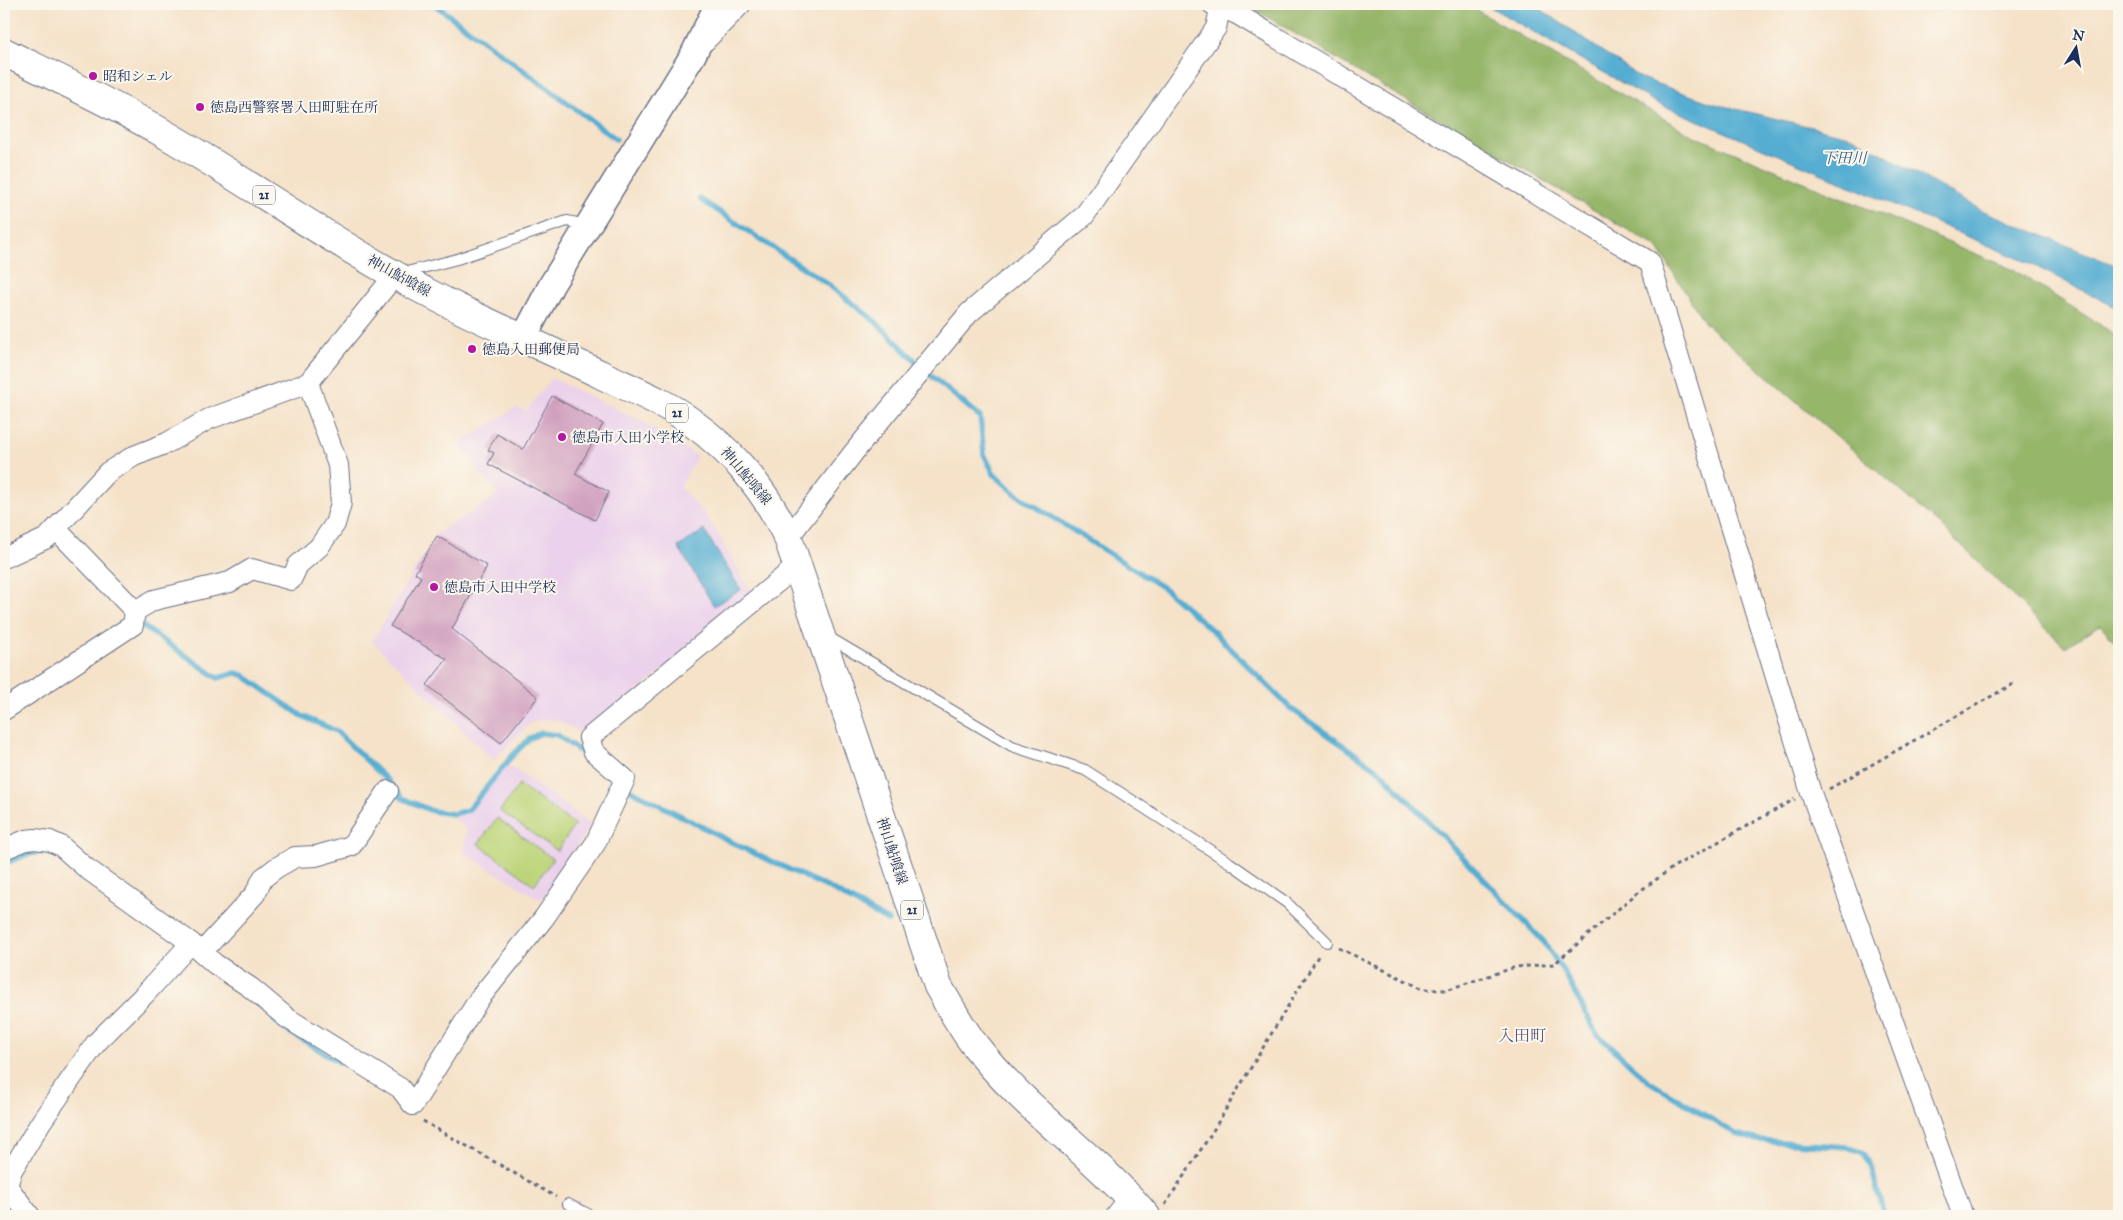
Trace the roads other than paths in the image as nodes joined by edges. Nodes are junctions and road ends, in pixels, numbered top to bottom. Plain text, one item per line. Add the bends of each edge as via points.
1 (718, 4) edge
2 (740, 4) edge
3 (1216, 6) edge
4 (4, 52) edge
5 (694, 53) junction
6 (588, 225) junction
7 (395, 275) junction
8 (523, 339) junction
9 (308, 383) junction
10 (56, 529) junction
11 (788, 538) junction
12 (4, 558) edge
13 (798, 565) junction
14 (134, 618) junction
15 (820, 632) junction
16 (4, 710) edge
17 (388, 791) dead end
18 (4, 849) edge
19 (1327, 942) road end
20 (191, 949) junction
21 (8, 1166) edge
22 (1127, 1193) junction
23 (568, 1204) road end
24 (1155, 1212) edge
25 (30, 1216) edge
26 (592, 1216) edge
27 (1110, 1216) edge
28 (1963, 1216) edge

1 - 5 street
2 - 5 street
3 - 11 street via 1216,28 1084,216 969,313 922,367
3 - 28 street via 1237,14 1650,262 1811,793
4 - 7 main road, 神山鮎喰線 / 21 via 163,132
5 - 6 street
6 - 7 lane via 567,221 457,259
6 - 8 street
7 - 8 main road, 神山鮎喰線 / 21
7 - 9 street
8 - 11 main road, 神山鮎喰線 / 21 via 653,399 693,423 736,460 756,484
9 - 10 street via 209,419 167,443 134,456 108,472
9 - 14 street via 338,465 341,503 335,524 319,547 298,565 291,580 252,569 230,582 154,600
10 - 12 street via 47,538
10 - 14 street
11 - 13 main road, 神山鮎喰線 / 21
13 - 15 main road, 神山鮎喰線 / 21
13 - 20 street via 589,738 594,752 624,779 595,844 544,918 479,999 413,1105 400,1088 287,1018 251,988
14 - 16 street
15 - 19 lane via 1012,746 1085,770 1287,903
15 - 22 main road, 神山鮎喰線 / 21 via 938,986 974,1044 997,1071
17 - 20 street via 351,846 295,858 276,868 263,878 255,894
18 - 20 street via 35,839 60,846
20 - 21 street via 96,1043
21 - 25 street via 7,1186
22 - 24 main road, 神山鮎喰線 / 21
22 - 27 lane
23 - 26 lane

